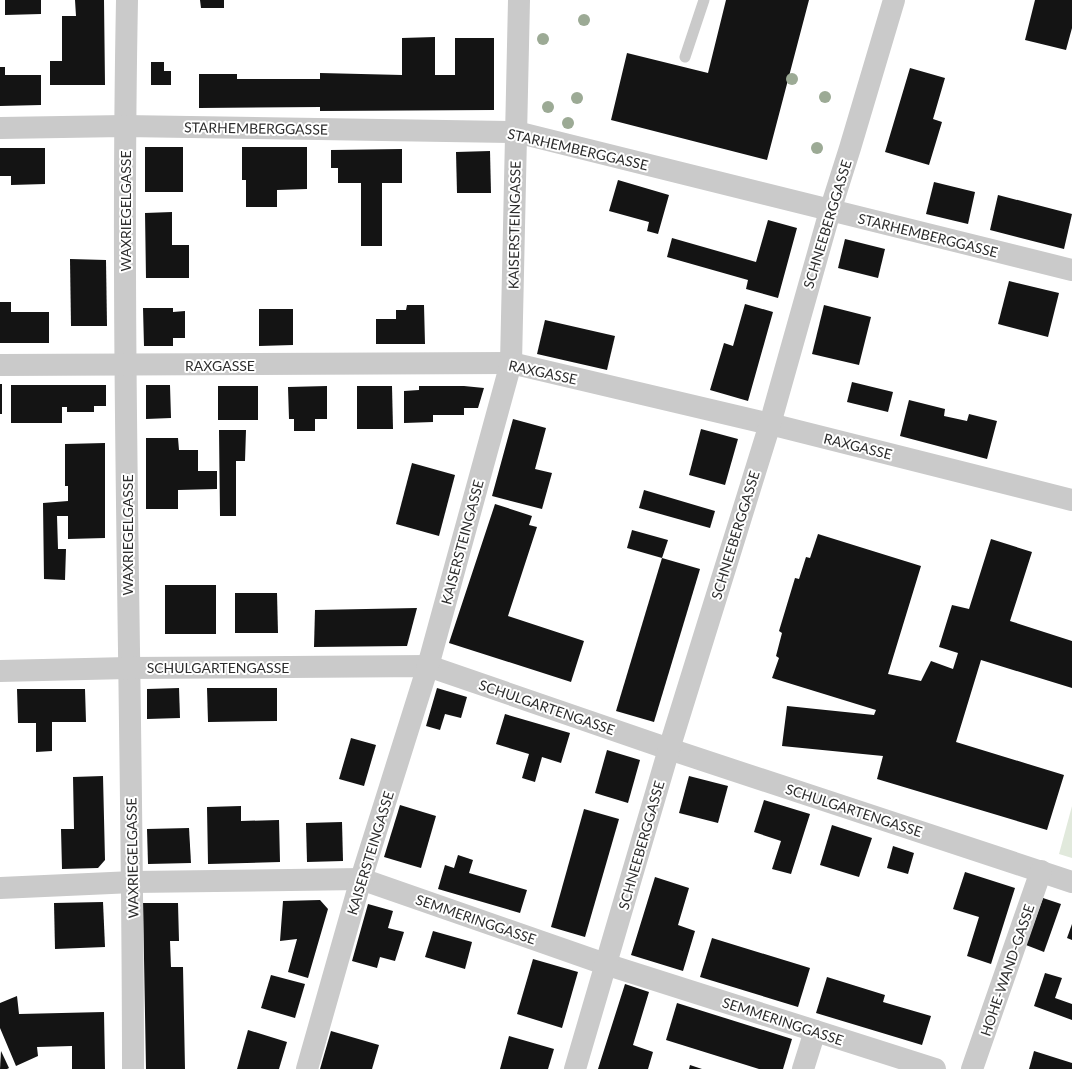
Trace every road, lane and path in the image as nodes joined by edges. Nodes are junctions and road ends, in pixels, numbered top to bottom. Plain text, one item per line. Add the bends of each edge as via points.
1 (127, 0) edge
2 (519, 0) edge
3 (704, 0) edge
4 (894, 0) edge
5 (685, 57) dead end
6 (124, 126) junction
7 (0, 128) edge
8 (516, 132) junction
9 (830, 211) junction
10 (1072, 270) edge
11 (511, 363) junction
12 (0, 364) edge
13 (126, 365) junction
14 (770, 424) junction
15 (1072, 500) edge
16 (428, 666) junction
17 (128, 668) junction
18 (0, 671) edge
19 (669, 749) junction
20 (1041, 871) junction
21 (361, 879) junction
22 (133, 882) junction
23 (1072, 882) edge
24 (0, 888) edge
25 (605, 964) junction
26 (815, 1031) junction
27 (133, 1069) edge
28 (307, 1069) edge
29 (574, 1069) edge
30 (804, 1069) edge
31 (934, 1069) edge
32 (972, 1069) edge

1 - 6 street, WAXRIEGELGASSE
2 - 8 street, KAISERSTEINGASSE
3 - 5 lane
4 - 9 street, SCHNEEBERGGASSE
6 - 7 street, STARHEMBERGGASSE
6 - 8 street, STARHEMBERGGASSE
6 - 13 street, WAXRIEGELGASSE
8 - 9 street, STARHEMBERGGASSE
8 - 11 street, KAISERSTEINGASSE
9 - 10 street, STARHEMBERGGASSE
9 - 14 street, SCHNEEBERGGASSE
11 - 13 street, RAXGASSE
11 - 14 street, RAXGASSE
11 - 16 street, KAISERSTEINGASSE
12 - 13 street, RAXGASSE
13 - 17 street, WAXRIEGELGASSE
14 - 15 street, RAXGASSE
14 - 19 street, SCHNEEBERGGASSE
16 - 17 street, SCHULGARTENGASSE
16 - 19 street, SCHULGARTENGASSE
16 - 21 street, KAISERSTEINGASSE
17 - 18 street, SCHULGARTENGASSE
17 - 22 street, WAXRIEGELGASSE
19 - 20 street, SCHULGARTENGASSE
19 - 25 street, SCHNEEBERGGASSE
20 - 23 street, SCHULGARTENGASSE
20 - 32 street, HOHE-WAND-GASSE
21 - 22 street, SEMMERINGGASSE
21 - 25 street, SEMMERINGGASSE
21 - 28 street, KAISERSTEINGASSE
22 - 24 street, SEMMERINGGASSE
22 - 27 street, WAXRIEGELGASSE
25 - 26 street, SEMMERINGGASSE
25 - 29 street, SCHNEEBERGGASSE
26 - 30 street
26 - 31 street, SEMMERINGGASSE

